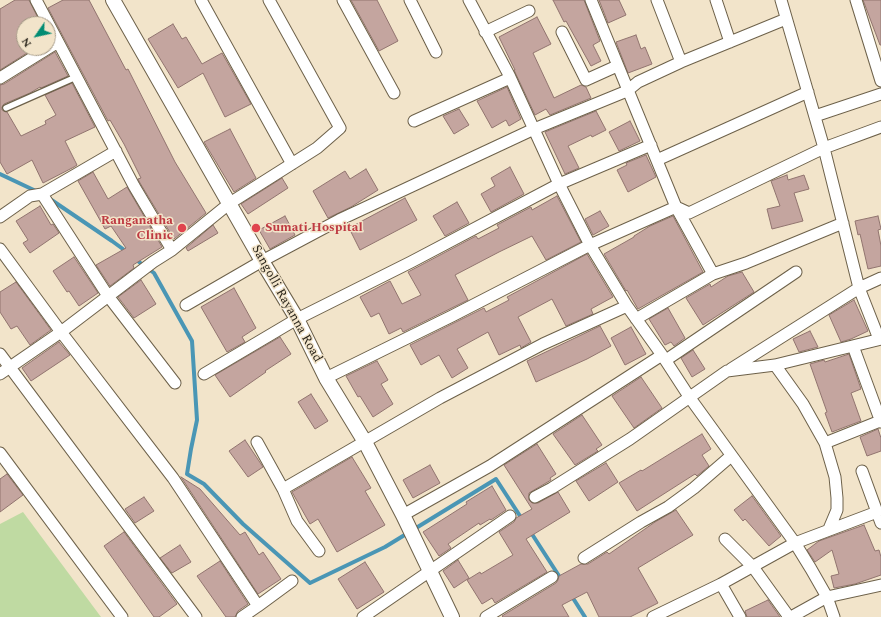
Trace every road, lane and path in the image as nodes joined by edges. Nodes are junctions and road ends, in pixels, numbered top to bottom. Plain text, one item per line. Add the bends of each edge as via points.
1 (36, 0) edge
2 (113, 0) edge
3 (201, 0) edge
4 (269, 0) edge
5 (343, 0) edge
6 (410, 0) edge
7 (469, 0) edge
8 (591, 0) edge
9 (657, 0) edge
10 (716, 0) edge
11 (781, 0) edge
12 (856, 0) edge
13 (529, 11) dead end
14 (786, 19) junction
15 (485, 32) junction
16 (562, 32) dead end
17 (58, 42) junction
18 (730, 42) junction
19 (436, 52) dead end
20 (681, 62) junction
21 (617, 66) junction
22 (76, 77) junction
23 (0, 78) edge
24 (510, 78) junction
25 (881, 81) edge
26 (627, 91) junction
27 (808, 92) junction
28 (394, 93) dead end
29 (881, 94) edge
30 (6, 108) dead end
31 (815, 116) junction
32 (414, 121) dead end
33 (881, 127) edge
34 (534, 129) junction
35 (651, 145) junction
36 (824, 148) junction
37 (116, 152) junction
38 (657, 160) junction
39 (292, 164) junction
40 (559, 184) junction
41 (42, 194) junction
42 (230, 203) junction
43 (676, 207) junction
44 (0, 217) edge
45 (843, 223) junction
46 (590, 245) junction
47 (0, 249) edge
48 (172, 250) junction
49 (262, 261) junction
50 (796, 272) dead end
51 (713, 274) junction
52 (881, 278) edge
53 (859, 288) junction
54 (108, 296) junction
55 (186, 305) dead end
56 (627, 306) junction
57 (297, 318) junction
58 (636, 319) junction
59 (61, 332) junction
60 (880, 339) edge
61 (853, 346) junction
62 (0, 354) edge
63 (664, 358) junction
64 (775, 365) junction
65 (10, 368) junction
66 (727, 371) junction
67 (0, 374) edge
68 (204, 374) dead end
69 (326, 378) junction
70 (175, 383) dead end
71 (690, 398) junction
72 (881, 422) edge
73 (257, 442) dead end
74 (365, 442) junction
75 (825, 443) junction
76 (0, 453) edge
77 (731, 456) junction
78 (862, 471) dead end
79 (283, 489) junction
80 (535, 497) dead end
81 (510, 516) dead end
82 (879, 517) edge
83 (408, 526) junction
84 (829, 529) junction
85 (725, 539) dead end
86 (795, 543) junction
87 (319, 551) dead end
88 (584, 558) dead end
89 (753, 567) junction
90 (429, 571) junction
91 (552, 577) dead end
92 (292, 581) dead end
93 (721, 584) junction
94 (881, 585) edge
95 (827, 597) junction
96 (258, 606) junction
97 (671, 613) edge
98 (122, 617) edge
99 (196, 617) edge
100 (242, 617) edge
101 (363, 617) edge
102 (452, 617) edge
103 (486, 617) edge
104 (653, 617) edge
105 (740, 617) edge
106 (790, 617) edge
107 (834, 617) edge

1 - 17 street
2 - 42 street, Sangolli Rayanna Road
3 - 39 street
4 - 39 street via 340,128 317,148
5 - 28 street
6 - 19 street
7 - 15 street
8 - 21 street
9 - 20 street
10 - 18 street
11 - 14 street
12 - 25 street
13 - 15 street
14 - 18 street
14 - 27 street
15 - 24 street
16 - 21 street via 586,80
17 - 22 street
17 - 23 street
18 - 20 street
20 - 26 street via 638,82
21 - 26 street
22 - 30 lane
22 - 37 street
24 - 32 street
24 - 34 street
26 - 34 street
26 - 35 street
27 - 31 street
27 - 38 street
29 - 31 street
31 - 36 street
33 - 36 street
34 - 40 street
34 - 49 street via 339,220
35 - 38 street
35 - 40 street
36 - 43 street via 688,213
36 - 45 street
37 - 41 street
37 - 48 street
38 - 43 street
39 - 42 street
40 - 46 street
40 - 57 street via 411,262
41 - 44 street via 30,196
41 - 54 street
42 - 48 street
42 - 49 street, Sangolli Rayanna Road
43 - 46 street
43 - 51 street
45 - 51 street
45 - 53 street
46 - 56 street
46 - 69 street
47 - 59 street
48 - 54 street
49 - 55 street
49 - 57 street, Sangolli Rayanna Road
50 - 63 street
51 - 58 street
52 - 53 street
53 - 60 street
53 - 66 street
54 - 59 street
54 - 70 street
56 - 58 street
56 - 74 street via 543,344 440,398
57 - 68 street
57 - 69 street, Sangolli Rayanna Road
58 - 63 street
59 - 65 street
59 - 96 street via 173,478
60 - 61 street
61 - 64 street
61 - 72 street
62 - 65 street
63 - 71 street
63 - 83 street via 485,469
64 - 66 street
64 - 75 street via 804,404
65 - 67 street
65 - 99 street
66 - 71 street
69 - 74 street, Sangolli Rayanna Road
71 - 77 street
71 - 80 street via 630,439
72 - 75 street
73 - 79 street
74 - 79 street
74 - 83 street, Sangolli Rayanna Road
75 - 84 street via 835,477 837,498 837,510
76 - 98 street
77 - 86 street
77 - 88 street via 668,508
78 - 82 street
79 - 87 street via 298,521
81 - 90 street
82 - 84 street
83 - 90 street, Sangolli Rayanna Road
84 - 86 street
85 - 89 street
86 - 89 street
86 - 95 street
89 - 93 street
89 - 106 street
90 - 101 street
90 - 102 street, Sangolli Rayanna Road
91 - 103 street
92 - 96 street
93 - 97 street
93 - 105 street
94 - 95 street
95 - 106 street
95 - 107 street
96 - 100 street
97 - 104 street

